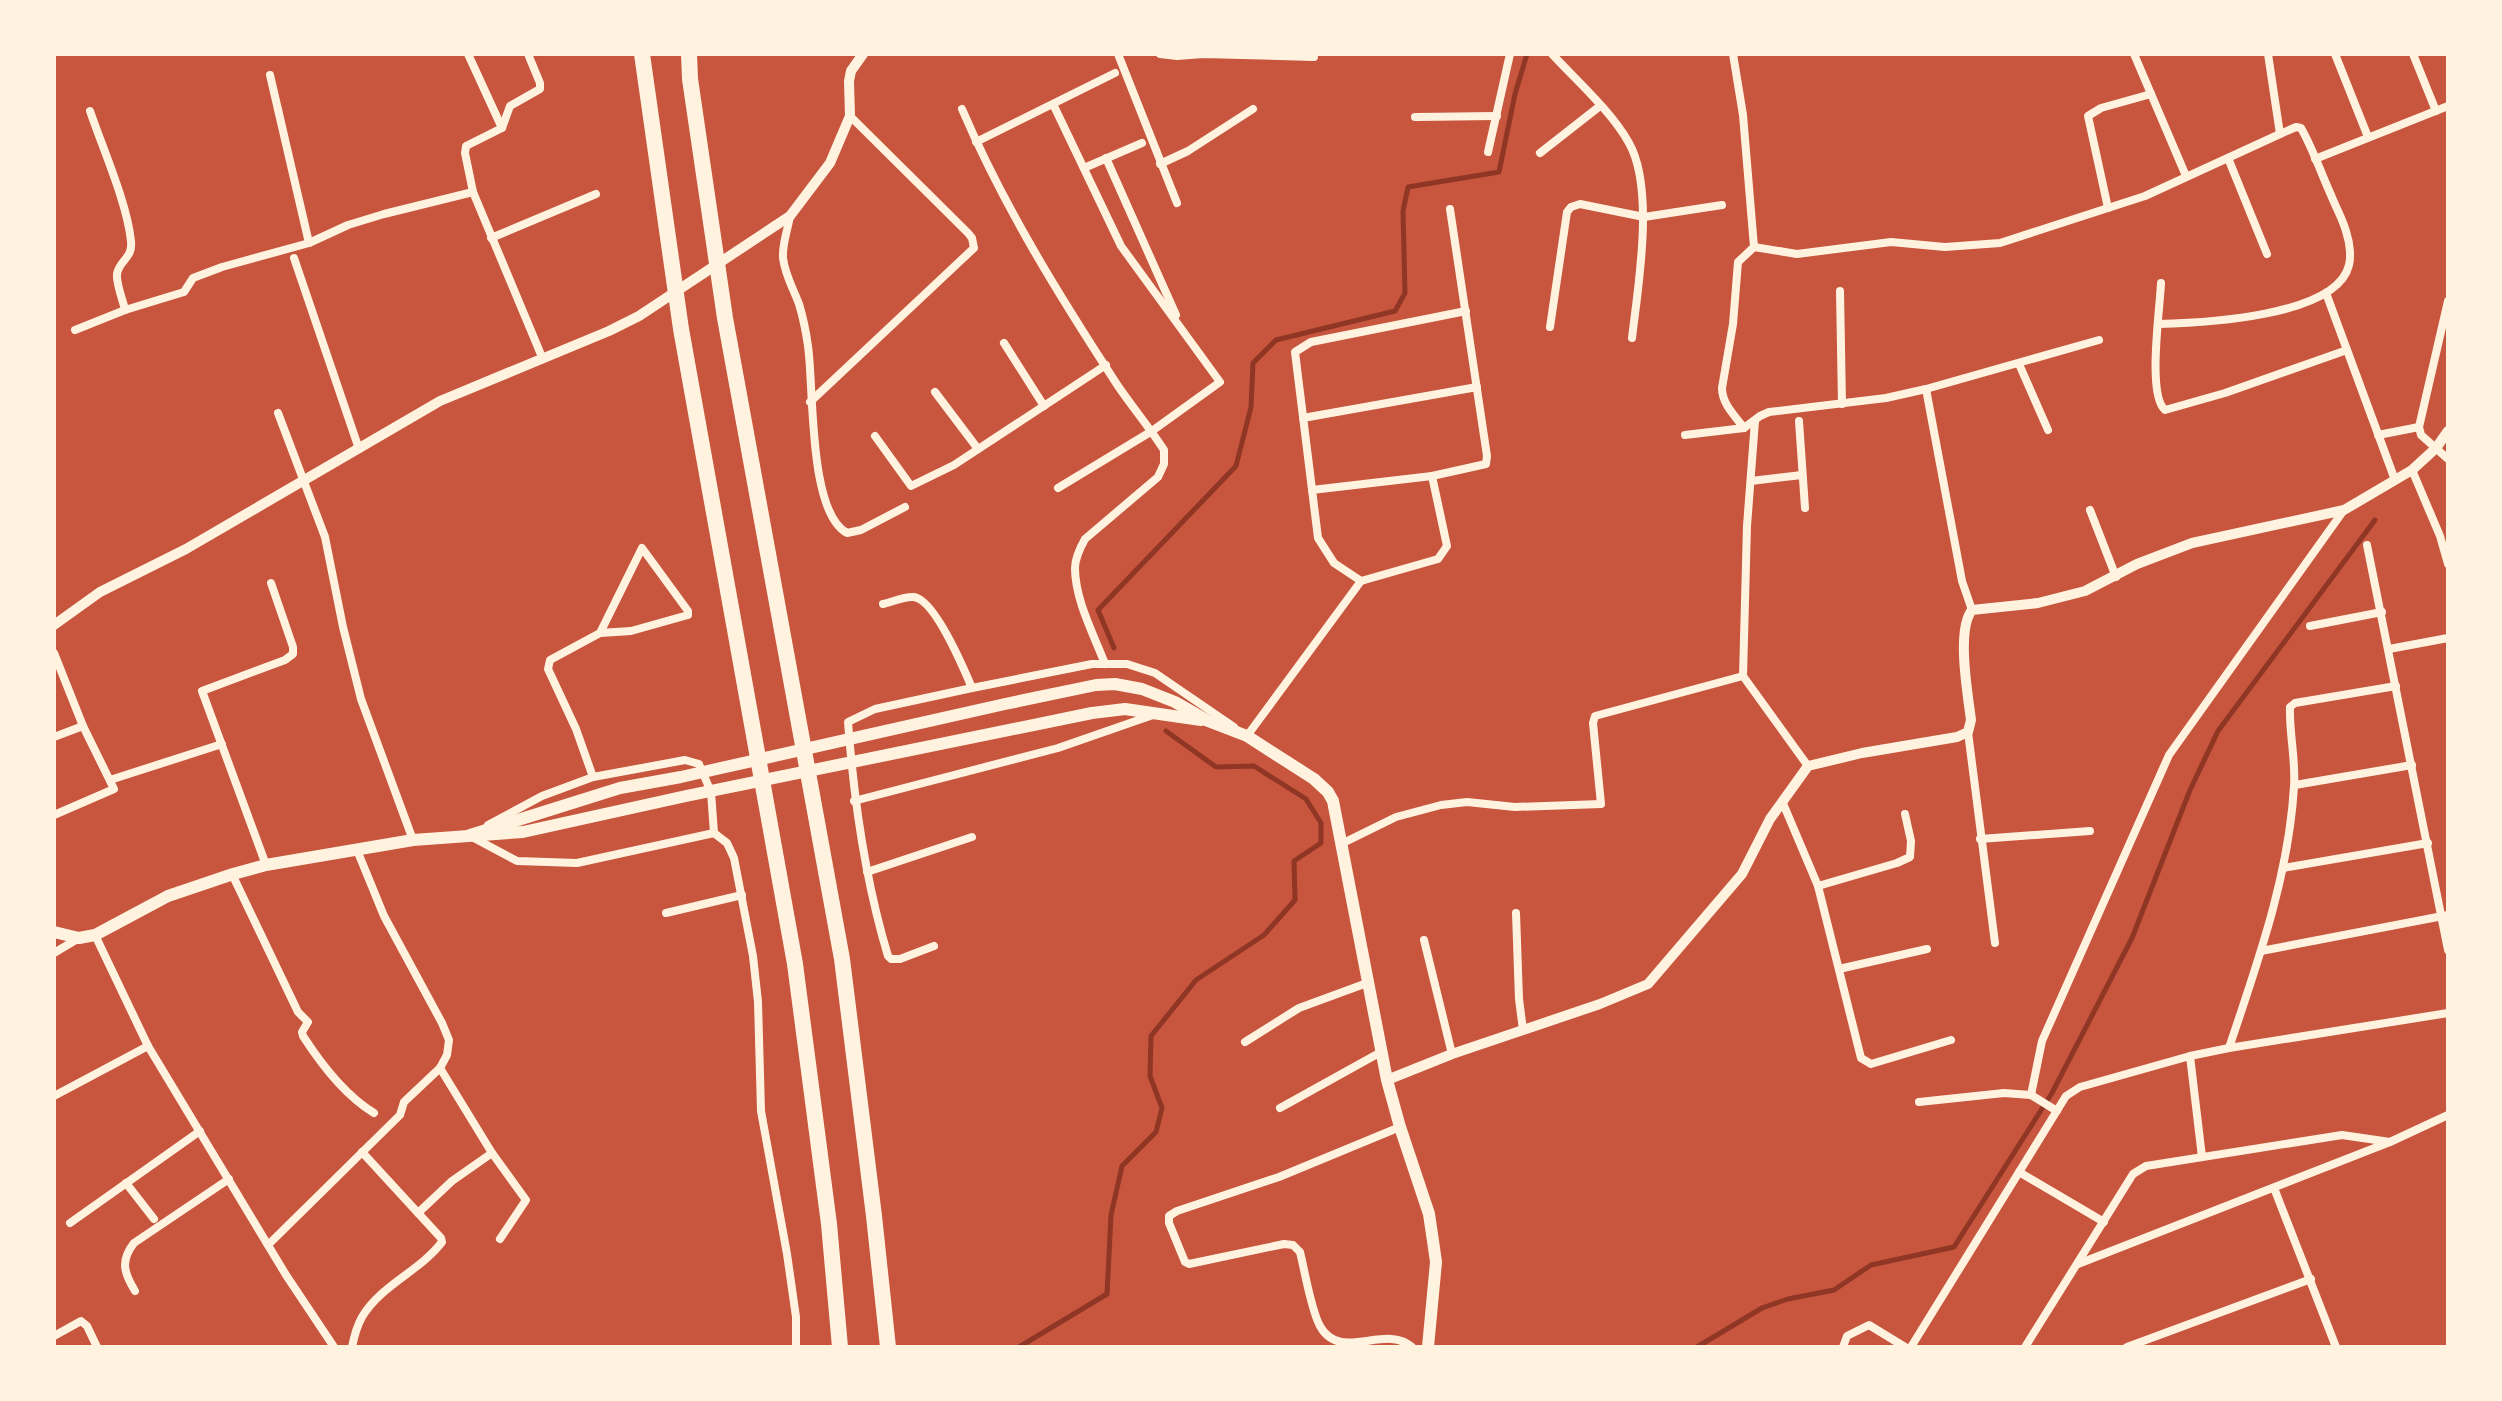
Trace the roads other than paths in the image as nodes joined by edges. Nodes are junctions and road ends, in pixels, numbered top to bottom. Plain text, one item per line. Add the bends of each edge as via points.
1 (468, 54) edge
2 (528, 54) edge
3 (642, 54) edge
4 (689, 54) edge
5 (863, 54) edge
6 (1118, 54) edge
7 (1160, 54) edge
8 (1510, 54) edge
9 (1552, 54) edge
10 (1733, 54) edge
11 (2134, 54) edge
12 (2268, 54) edge
13 (2335, 54) edge
14 (2413, 54) edge
15 (1314, 57) dead end
16 (1115, 73) dead end
17 (270, 75) dead end
18 (2151, 94) junction
19 (1053, 104) junction
20 (1600, 106) junction
21 (2448, 106) edge
22 (962, 109) dead end
23 (1253, 109) dead end
24 (90, 111) dead end
25 (2436, 111) junction
26 (850, 116) junction
27 (1497, 116) junction
28 (1415, 117) dead end
29 (502, 128) junction
30 (2280, 134) junction
31 (2368, 137) junction
32 (976, 142) junction
33 (1142, 143) dead end
34 (1488, 152) dead end
35 (1540, 153) dead end
36 (1106, 158) junction
37 (2228, 158) junction
38 (2315, 159) junction
39 (1160, 164) junction
40 (1084, 168) junction
41 (2186, 176) junction
42 (473, 192) junction
43 (596, 194) dead end
44 (1177, 203) dead end
45 (1722, 205) dead end
46 (2108, 208) junction
47 (1450, 209) dead end
48 (790, 216) junction
49 (1644, 217) junction
50 (491, 238) junction
51 (309, 243) junction
52 (1754, 247) junction
53 (2267, 254) dead end
54 (294, 258) dead end
55 (2161, 283) dead end
56 (1840, 291) dead end
57 (2326, 293) junction
58 (2448, 301) edge
59 (125, 310) junction
60 (1466, 311) junction
61 (2158, 324) junction
62 (1550, 327) dead end
63 (75, 330) dead end
64 (1184, 333) junction
65 (1632, 338) dead end
66 (2099, 340) dead end
67 (1004, 343) dead end
68 (2347, 350) junction
69 (542, 357) junction
70 (2019, 364) junction
71 (1106, 365) junction
72 (1477, 387) junction
73 (1926, 389) junction
74 (935, 392) dead end
75 (810, 402) junction
76 (1842, 404) junction
77 (1044, 406) junction
78 (278, 413) dead end
79 (1303, 418) junction
80 (1755, 421) junction
81 (1799, 421) dead end
82 (2419, 427) junction
83 (1744, 428) junction
84 (2048, 430) dead end
85 (1152, 431) junction
86 (2448, 431) edge
87 (1685, 435) dead end
88 (2378, 435) junction
89 (875, 436) dead end
90 (2436, 448) junction
91 (359, 449) junction
92 (978, 449) junction
93 (2448, 459) edge
94 (2412, 470) junction
95 (1802, 475) junction
96 (1432, 476) junction
97 (2395, 480) junction
98 (1751, 481) junction
99 (303, 482) junction
100 (1058, 488) dead end
101 (1312, 490) junction
102 (905, 507) dead end
103 (1805, 508) dead end
104 (2090, 510) dead end
105 (2344, 510) junction
106 (2367, 545) dead end
107 (2448, 564) edge
108 (2116, 577) junction
109 (1361, 581) junction
110 (271, 583) dead end
111 (883, 604) dead end
112 (1972, 610) junction
113 (2382, 612) junction
114 (54, 625) edge
115 (2310, 626) dead end
116 (600, 633) junction
117 (2448, 638) edge
118 (2389, 649) junction
119 (54, 653) edge
120 (1105, 664) junction
121 (1743, 676) junction
122 (2396, 686) junction
123 (972, 688) junction
124 (1154, 715) junction
125 (1208, 721) junction
126 (83, 726) junction
127 (1968, 732) junction
128 (1247, 736) junction
129 (54, 737) edge
130 (222, 744) junction
131 (2412, 765) junction
132 (1808, 766) junction
133 (593, 777) junction
134 (110, 780) junction
135 (2295, 785) junction
136 (854, 801) junction
137 (1782, 801) junction
138 (1905, 814) dead end
139 (54, 815) edge
140 (2090, 831) dead end
141 (714, 833) junction
142 (470, 835) junction
143 (972, 837) dead end
144 (1980, 839) junction
145 (413, 840) junction
146 (2428, 843) junction
147 (1341, 844) junction
148 (357, 850) junction
149 (266, 865) junction
150 (2283, 868) junction
151 (867, 872) junction
152 (232, 874) junction
153 (1818, 886) junction
154 (742, 895) junction
155 (666, 913) dead end
156 (1516, 913) dead end
157 (2445, 916) edge
158 (54, 932) edge
159 (95, 935) junction
160 (79, 938) junction
161 (1424, 940) dead end
162 (1995, 943) dead end
163 (934, 946) dead end
164 (1927, 949) dead end
165 (2448, 950) edge
166 (2261, 951) junction
167 (54, 953) edge
168 (1839, 969) junction
169 (1367, 983) junction
170 (2448, 1013) edge
171 (1523, 1030) junction
172 (1951, 1040) dead end
173 (1245, 1042) dead end
174 (148, 1046) junction
175 (2229, 1048) junction
176 (1381, 1052) junction
177 (1452, 1054) junction
178 (2190, 1056) junction
179 (440, 1068) junction
180 (1387, 1080) junction
181 (2031, 1095) junction
182 (54, 1096) edge
183 (1919, 1102) dead end
184 (1280, 1108) dead end
185 (2054, 1108) junction
186 (374, 1113) dead end
187 (2448, 1115) edge
188 (1400, 1127) junction
189 (200, 1131) junction
190 (2390, 1142) junction
191 (362, 1152) junction
192 (492, 1153) junction
193 (2202, 1157) junction
194 (2019, 1172) junction
195 (229, 1179) junction
196 (126, 1183) junction
197 (2274, 1188) junction
198 (418, 1213) junction
199 (154, 1219) dead end
200 (2104, 1222) junction
201 (70, 1223) dead end
202 (500, 1239) dead end
203 (268, 1245) junction
204 (2077, 1264) junction
205 (2311, 1279) junction
206 (135, 1291) dead end
207 (54, 1336) edge
208 (329, 1345) edge
209 (97, 1347) edge
210 (352, 1347) edge
211 (796, 1347) edge
212 (840, 1347) edge
213 (888, 1347) edge
214 (1412, 1347) edge
215 (1428, 1347) edge
216 (1843, 1347) edge
217 (1908, 1347) edge
218 (2025, 1347) edge
219 (2127, 1347) edge
220 (2336, 1347) edge

1 - 29 street
2 - 29 street via 540,89 512,103
3 - 212 highway via 681,329 795,964
4 - 213 highway via 725,318 842,959
5 - 26 street via 851,71
6 - 39 street
7 - 15 street
8 - 27 street
9 - 20 street
10 - 52 street
11 - 18 street
12 - 30 street
13 - 31 street
14 - 25 street
16 - 19 street
17 - 51 street
18 - 41 street
18 - 46 street via 2088,116
19 - 32 street
19 - 40 street
20 - 35 street
20 - 49 street via 1636,158
21 - 25 street
22 - 32 street
23 - 39 street
24 - 59 street via 131,244 130,256 117,274
25 - 31 street
26 - 48 street via 830,163
26 - 75 street via 968,233 974,248
27 - 28 street
27 - 34 street
29 - 42 street via 466,146
30 - 37 street
30 - 38 street via 2301,128
31 - 38 street
32 - 71 street via 1040,264
33 - 36 street
36 - 40 street
36 - 64 street
37 - 41 street
37 - 53 street
38 - 57 street via 2350,253 2346,274
39 - 44 street
40 - 64 street via 1121,246
41 - 46 street
42 - 50 street
42 - 51 street via 348,225
43 - 50 street
45 - 49 street
46 - 52 street via 2000,243 1945,247 1891,242 1797,254
47 - 60 street
48 - 69 street via 639,316
48 - 75 street via 785,274 800,308 808,348
49 - 62 street via 1580,204 1571,207
49 - 65 street
50 - 69 street
51 - 59 street via 196,276 184,292
52 - 83 street via 1738,262 1722,388
54 - 91 street
55 - 61 street
56 - 76 street
57 - 61 street via 2259,316
57 - 68 street
58 - 82 street
59 - 63 street
60 - 72 street
60 - 79 street via 1302,346 1295,355
61 - 68 street via 2155,379 2165,410
64 - 85 street via 1220,382
66 - 70 street
67 - 77 street
68 - 88 street
69 - 91 street via 440,401
70 - 73 street
70 - 84 street
71 - 77 street
71 - 85 street
72 - 79 street
72 - 96 street via 1486,464
73 - 76 street
73 - 112 street
74 - 92 street
75 - 102 street via 817,469 842,531 861,530
76 - 80 street via 1769,412
77 - 92 street
78 - 99 street
79 - 101 street
80 - 83 street
80 - 98 street
81 - 95 street
82 - 88 street
82 - 90 street
83 - 87 street
85 - 100 street
85 - 120 street via 1164,450 1158,477 1085,539 1078,551 1075,568 1081,597
86 - 90 street
88 - 97 street
89 - 92 street via 911,486
90 - 93 street
90 - 94 street
91 - 99 street
94 - 97 street
94 - 107 street
95 - 98 street
95 - 103 street
96 - 101 street
96 - 109 street via 1446,551 1438,559
97 - 105 street
98 - 121 street
99 - 114 street via 100,592
99 - 145 street via 329,548 361,699
101 - 109 street via 1319,544 1334,563
104 - 108 street
105 - 108 street via 2192,543
105 - 181 street via 2169,755 2042,1041
106 - 113 street
108 - 112 street via 2038,603
109 - 128 street
110 - 130 street via 293,654 202,691
111 - 123 street via 912,597 924,601
112 - 127 street via 1965,637
113 - 115 street
113 - 118 street
116 - 116 street via 688,616 642,548
116 - 133 street via 548,666
117 - 118 street
118 - 122 street
119 - 126 street
120 - 123 street
120 - 128 street via 1155,673
121 - 132 street
121 - 147 street via 1595,716 1601,804 1441,805 1396,817
122 - 131 street
122 - 135 street via 2290,707
123 - 136 street via 875,709 848,722
124 - 125 main road
124 - 136 street via 1058,748
124 - 142 main road via 1125,709 1092,713 523,832
125 - 128 main road
125 - 142 main road via 1153,693 1096,685 620,788
126 - 129 street
126 - 134 street
127 - 132 street
127 - 144 street
128 - 147 main road via 1328,792
130 - 134 street
130 - 149 street
131 - 135 street
131 - 146 street
132 - 137 street
133 - 141 street via 685,760 699,764 711,792
133 - 142 street via 542,796
134 - 139 street via 114,789
135 - 150 street
136 - 151 street
137 - 153 street
137 - 171 street via 1742,874 1648,984
138 - 153 street via 1910,857
140 - 144 street
141 - 142 street via 577,863 517,861
141 - 154 street via 734,858
142 - 145 main road
143 - 151 street
144 - 162 street
145 - 148 main road
146 - 150 street
146 - 157 street
147 - 169 main road
148 - 149 main road
148 - 179 street via 384,916 449,1040
149 - 152 main road
150 - 166 street
151 - 163 street via 889,958
152 - 159 main road via 168,896
152 - 186 street via 296,1009 308,1022 303,1036 356,1100
153 - 168 street
154 - 155 street
154 - 211 street via 758,1002 761,1111 787,1254
156 - 171 street
157 - 165 street
157 - 166 street
158 - 160 main road
159 - 160 main road
159 - 174 street
160 - 167 street
161 - 177 street
164 - 168 street
166 - 175 street
168 - 172 street via 1866,1062
169 - 173 street via 1299,1008
169 - 176 main road
170 - 175 street
171 - 177 street
174 - 182 street
174 - 189 street
175 - 178 street
176 - 180 main road
176 - 184 street
177 - 180 street
178 - 185 street via 2080,1087
178 - 193 street
179 - 191 street
179 - 192 street
180 - 188 main road
181 - 183 street
181 - 185 street
185 - 194 street
187 - 190 street
188 - 214 street via 1279,1177 1177,1211 1169,1223 1189,1264 1293,1245 1300,1252 1320,1327 1332,1339 1346,1344 1398,1338
188 - 215 main road via 1429,1214 1436,1262
189 - 195 street
189 - 196 street
190 - 193 street via 2342,1135
190 - 197 street
191 - 198 street
191 - 203 street
192 - 198 street
192 - 202 street via 526,1200
193 - 200 street via 2139,1169
194 - 200 street
194 - 217 street
195 - 203 street
195 - 206 street via 134,1243 123,1263
196 - 199 street
196 - 201 street
197 - 204 street
197 - 205 street
198 - 210 street via 442,1242 371,1305
200 - 204 street
203 - 208 street
204 - 218 street
205 - 219 street
205 - 220 street
207 - 209 street via 81,1321
216 - 217 street via 1847,1336 1869,1325

